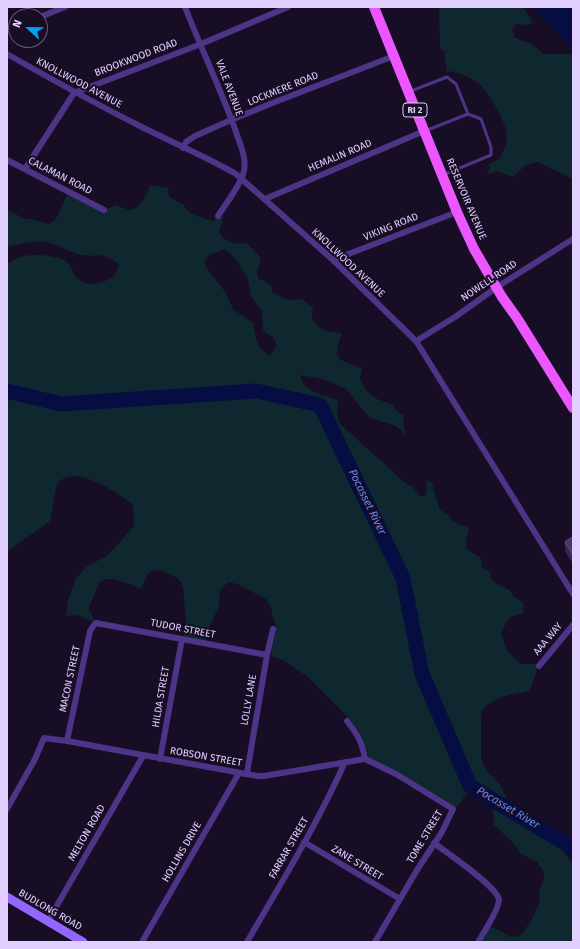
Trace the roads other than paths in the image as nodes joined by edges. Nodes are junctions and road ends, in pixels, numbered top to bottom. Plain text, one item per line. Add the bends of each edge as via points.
1 (65, 7) edge
2 (185, 7) edge
3 (288, 7) edge
4 (374, 7) edge
5 (48, 14) edge
6 (201, 44) junction
7 (7, 54) edge
8 (394, 56) junction
9 (408, 92) junction
10 (74, 93) junction
11 (468, 114) junction
12 (231, 120) junction
13 (424, 131) junction
14 (183, 148) junction
15 (7, 160) edge
16 (25, 169) junction
17 (442, 175) junction
18 (240, 180) junction
19 (265, 200) junction
20 (104, 210) dead end
21 (457, 212) junction
22 (218, 216) dead end
23 (573, 239) edge
24 (333, 260) junction
25 (497, 287) junction
26 (416, 341) junction
27 (573, 408) edge
28 (573, 594) edge
29 (96, 624) joint
30 (573, 625) edge
31 (273, 629) dead end
32 (182, 639) junction
33 (267, 655) junction
34 (539, 666) dead end
35 (347, 721) dead end
36 (67, 741) junction
37 (143, 756) junction
38 (160, 759) junction
39 (365, 759) junction
40 (345, 762) junction
41 (239, 773) junction
42 (247, 773) junction
43 (7, 808) edge
44 (304, 842) junction
45 (434, 843) junction
46 (7, 898) edge
47 (400, 899) junction
48 (48, 921) junction
49 (83, 942) edge
50 (142, 942) edge
51 (246, 942) edge
52 (375, 942) edge
53 (478, 942) edge

1 - 5 street
2 - 6 street, VALE AVENUE
3 - 6 street, BROOKWOOD ROAD
4 - 8 main road, RESERVOIR AVENUE / RI 2
6 - 10 street, BROOKWOOD ROAD
6 - 12 street, VALE AVENUE
7 - 10 street, KNOLLWOOD AVENUE
8 - 9 main road, RESERVOIR AVENUE / RI 2
8 - 12 street, LOCKMERE ROAD
9 - 11 lane via 447,77 456,84
9 - 13 main road, RESERVOIR AVENUE / RI 2
10 - 14 street, KNOLLWOOD AVENUE
10 - 16 street
11 - 13 lane
11 - 17 lane via 481,119 491,147 491,155
12 - 14 street, LOCKMERE ROAD via 195,136 186,142
12 - 18 street, VALE AVENUE via 242,152 244,171
13 - 17 main road, RESERVOIR AVENUE / RI 2
13 - 19 street, HEMALIN ROAD
14 - 18 street, KNOLLWOOD AVENUE via 218,164
15 - 16 street, CALAMAN ROAD
16 - 20 street, CALAMAN ROAD
17 - 21 main road, RESERVOIR AVENUE / RI 2
18 - 19 street, KNOLLWOOD AVENUE
18 - 22 street
19 - 24 street, KNOLLWOOD AVENUE
21 - 24 street, VIKING ROAD
21 - 25 main road, RESERVOIR AVENUE / RI 2 via 474,249
23 - 25 street, NOWELL ROAD
24 - 26 street, KNOLLWOOD AVENUE
25 - 26 street, NOWELL ROAD
25 - 27 main road, RESERVOIR AVENUE / RI 2
26 - 28 street, KNOLLWOOD AVENUE
29 - 32 street, TUDOR STREET
29 - 36 street, MACON STREET via 90,631
30 - 34 street, AAA WAY
31 - 33 street, LOLLY LANE
32 - 33 street, TUDOR STREET
32 - 38 street, HILDA STREET
33 - 42 street, LOLLY LANE
35 - 39 street via 363,746
36 - 37 street, ROBSON STREET
36 - 43 street, ROBSON STREET via 44,738
37 - 38 street, ROBSON STREET
37 - 48 street, MELTON ROAD
38 - 41 street, ROBSON STREET
39 - 40 street, ROBSON STREET
39 - 45 street, TOME STREET via 396,774 453,809
40 - 42 street, ROBSON STREET via 264,776
40 - 44 street, FARRAR STREET
41 - 42 street, ROBSON STREET
41 - 50 street, HOLLINS DRIVE
44 - 47 street, ZANE STREET
44 - 51 street, FARRAR STREET
45 - 47 street, TOME STREET
45 - 53 street via 483,880 497,894 499,902 495,913
46 - 48 main road, BUDLONG ROAD
47 - 52 street, TOME STREET
48 - 49 main road, BUDLONG ROAD

